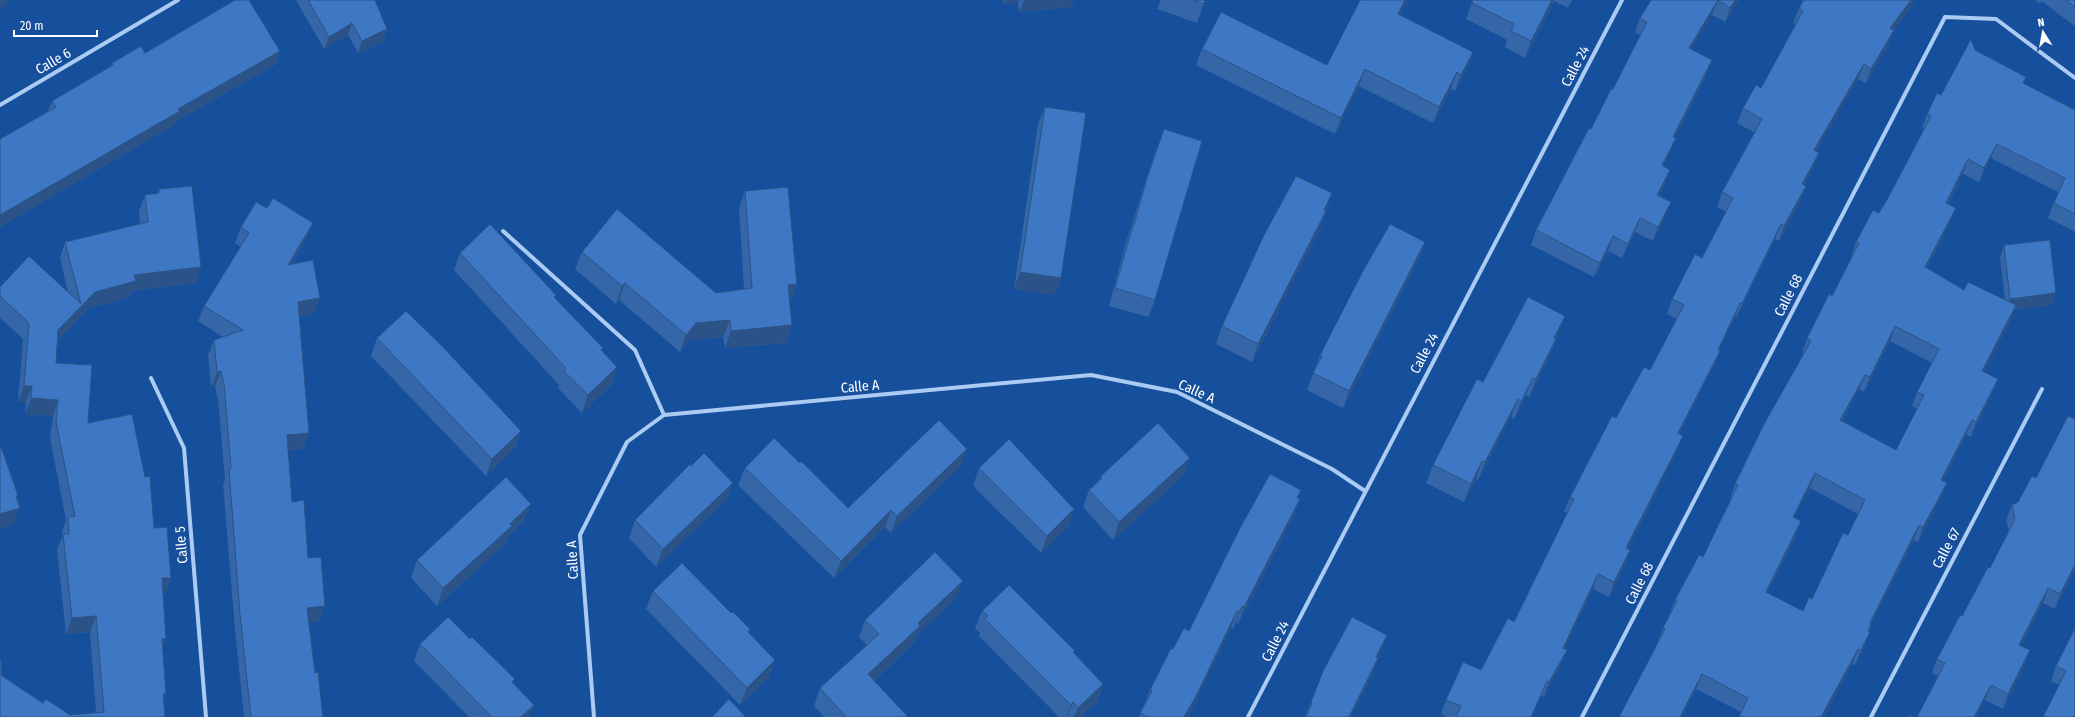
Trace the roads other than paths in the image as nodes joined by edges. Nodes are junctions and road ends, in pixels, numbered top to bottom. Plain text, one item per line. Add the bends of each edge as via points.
1 (178, 0) edge
2 (1622, 0) edge
3 (2075, 78) edge
4 (0, 105) edge
5 (503, 232) dead end
6 (151, 378) dead end
7 (2042, 389) dead end
8 (664, 415) junction
9 (1365, 491) junction
10 (206, 717) edge
11 (594, 717) edge
12 (1248, 717) edge
13 (1582, 717) edge
14 (1871, 717) edge

1 - 4 street, Calle 6
2 - 9 street, Calle 24
3 - 13 street, Calle 68 via 1996,19 1945,17
5 - 8 street via 635,350
6 - 10 street, Calle 5 via 184,448
7 - 14 street, Calle 67
8 - 9 street, Calle A via 1091,375 1177,392 1332,469
8 - 11 street, Calle A via 627,442 580,535
9 - 12 street, Calle 24

